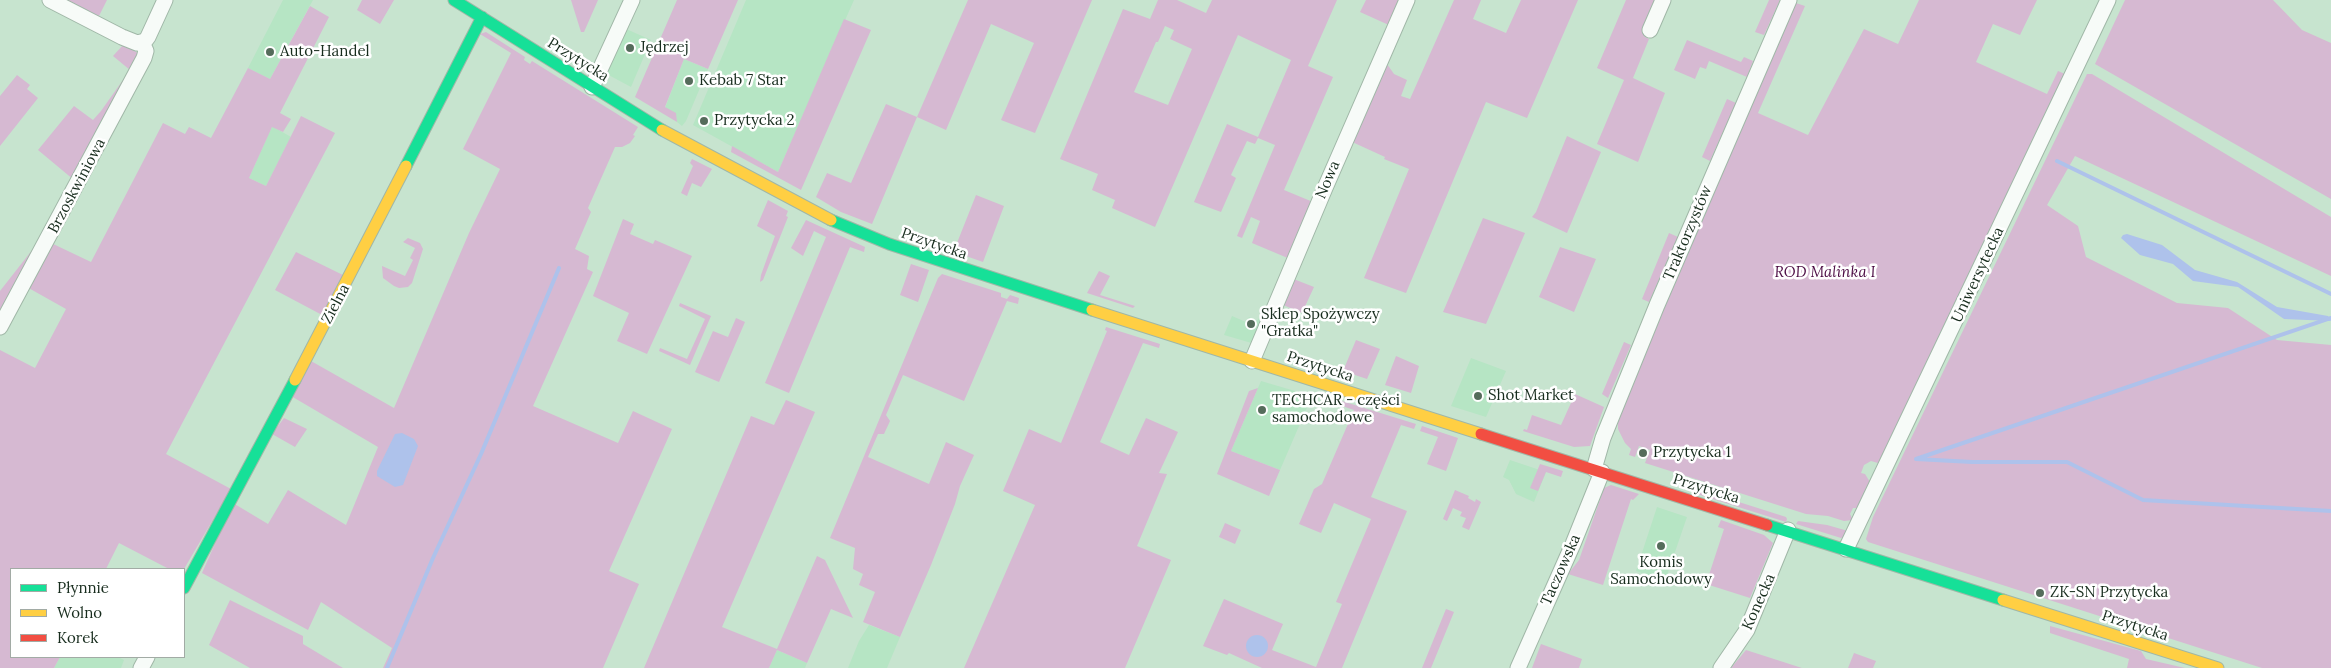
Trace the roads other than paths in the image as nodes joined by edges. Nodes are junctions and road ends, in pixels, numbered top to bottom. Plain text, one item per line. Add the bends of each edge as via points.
1 (50, 0) edge
2 (165, 0) edge
3 (454, 0) edge
4 (632, 0) edge
5 (1407, 0) edge
6 (1663, 0) edge
7 (1789, 0) edge
8 (2106, 1) edge
9 (482, 17) junction
10 (1650, 30) dead end
11 (142, 42) junction
12 (592, 87) junction
13 (0, 327) edge
14 (1252, 361) junction
15 (1598, 470) junction
16 (1788, 530) junction
17 (1846, 550) junction
18 (185, 586) edge
19 (1518, 668) edge
20 (1720, 668) edge
21 (2218, 668) edge

1 - 11 street via 131,42
2 - 11 street
3 - 9 main road, Przytycka
4 - 12 street
5 - 14 street, Nowa
6 - 10 street
7 - 15 street, Traktorzystów via 1657,305 1603,438
8 - 17 street, Uniwersytecka
9 - 12 main road, Przytycka
9 - 18 main road, Zielna via 332,312
11 - 13 street, Brzoskwiniowa via 146,51 144,58
12 - 14 main road, Przytycka via 716,160 846,228 940,262
14 - 15 main road, Przytycka
15 - 16 main road, Przytycka
15 - 19 street, Taczowska via 1573,544
16 - 17 main road, Przytycka
16 - 20 street, Konecka via 1747,630
17 - 21 main road, Przytycka

